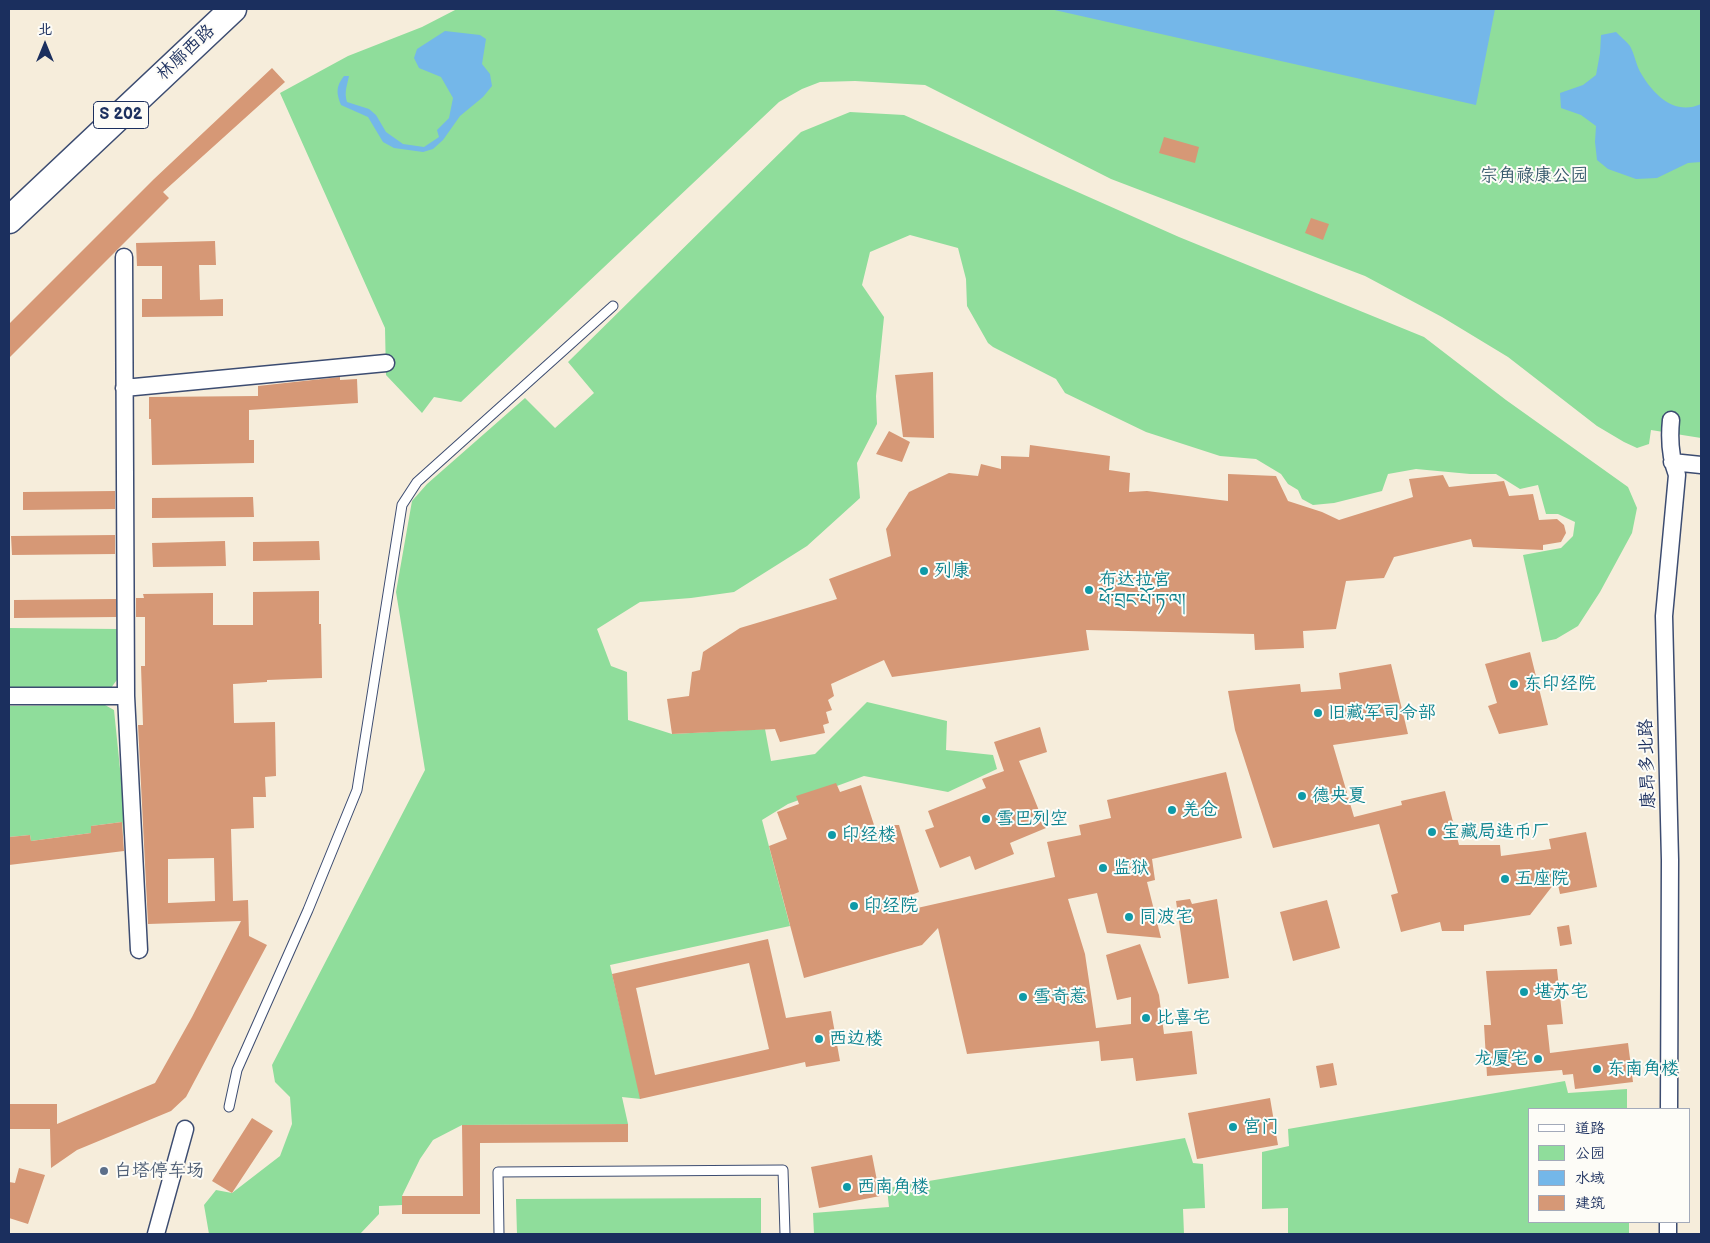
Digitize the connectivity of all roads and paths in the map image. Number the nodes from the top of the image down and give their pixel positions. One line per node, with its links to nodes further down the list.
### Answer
1 (233, 9): 2 (main road, 林廓西路 / S 202)
2 (9, 220)
3 (124, 258): 6 (street)
4 (613, 306): 13 (lane)
5 (386, 363): 6 (street)
6 (124, 388): 11 (street)
7 (1671, 420): 8 (street, 康昂多北路)
8 (1672, 462): 9 (street); 14 (street, 康昂多北路)
9 (1701, 465)
10 (9, 696): 11 (street)
11 (126, 696): 12 (street)
12 (139, 950)
13 (229, 1107)
14 (1669, 1108)
15 (186, 1130): 16 (street)
16 (156, 1234)
17 (499, 1234): 18 (lane)
18 (785, 1234)

